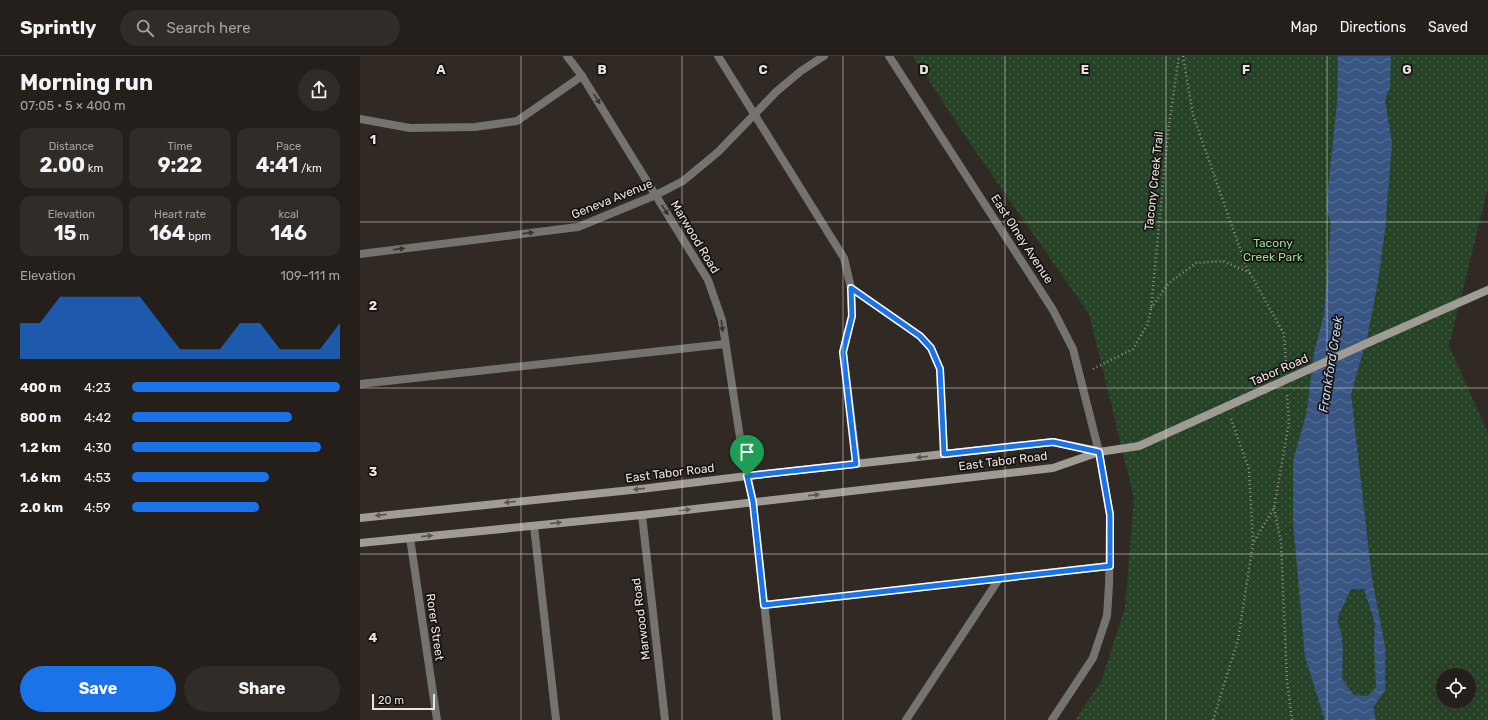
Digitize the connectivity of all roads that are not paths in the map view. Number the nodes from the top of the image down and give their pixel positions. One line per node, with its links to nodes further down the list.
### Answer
1 (567, 56): 5 (street, Marwood Road)
2 (718, 56): 6 (street)
3 (824, 56): 6 (street, Geneva Avenue)
4 (889, 56): 14 (street, East Olney Avenue)
5 (582, 76): 7 (street); 8 (street, Marwood Road, one-way to 8)
6 (755, 114): 8 (street, Geneva Avenue); 10 (street)
7 (360, 120)
8 (656, 195): 9 (street, Geneva Avenue, one-way to 8); 12 (street, Marwood Road, one-way to 12)
9 (360, 254)
10 (851, 288): 15 (street); 16 (street)
11 (1488, 290): 14 (street, Tabor Road, bridge)
12 (724, 344): 13 (street); 17 (street, Marwood Road)
13 (360, 384)
14 (1099, 452): 15 (street, East Tabor Road); 18 (street, East Tabor Road, one-way to 14); 24 (street, East Olney Avenue)
15 (944, 454): 16 (street, East Tabor Road, one-way to 16)
16 (856, 464): 17 (street, East Tabor Road)
17 (747, 476): 18 (street, Marwood Road); 20 (street, East Tabor Road, one-way to 20)
18 (753, 502): 19 (street, East Tabor Road, one-way to 18); 26 (street, Marwood Road)
19 (642, 515): 21 (street, East Tabor Road, one-way to 19); 29 (street, Marwood Road)
20 (360, 518)
21 (534, 526): 22 (street, East Tabor Road, one-way to 21); 28 (street)
22 (410, 538): 23 (street, East Tabor Road); 27 (street, Rorer Street)
23 (360, 543)
24 (1110, 566): 25 (street); 32 (street, East Olney Avenue)
25 (999, 579): 26 (street); 31 (street)
26 (764, 605): 30 (street, Marwood Road)
27 (437, 720)
28 (556, 720)
29 (665, 720)
30 (776, 720)
31 (906, 720)
32 (1052, 720)

